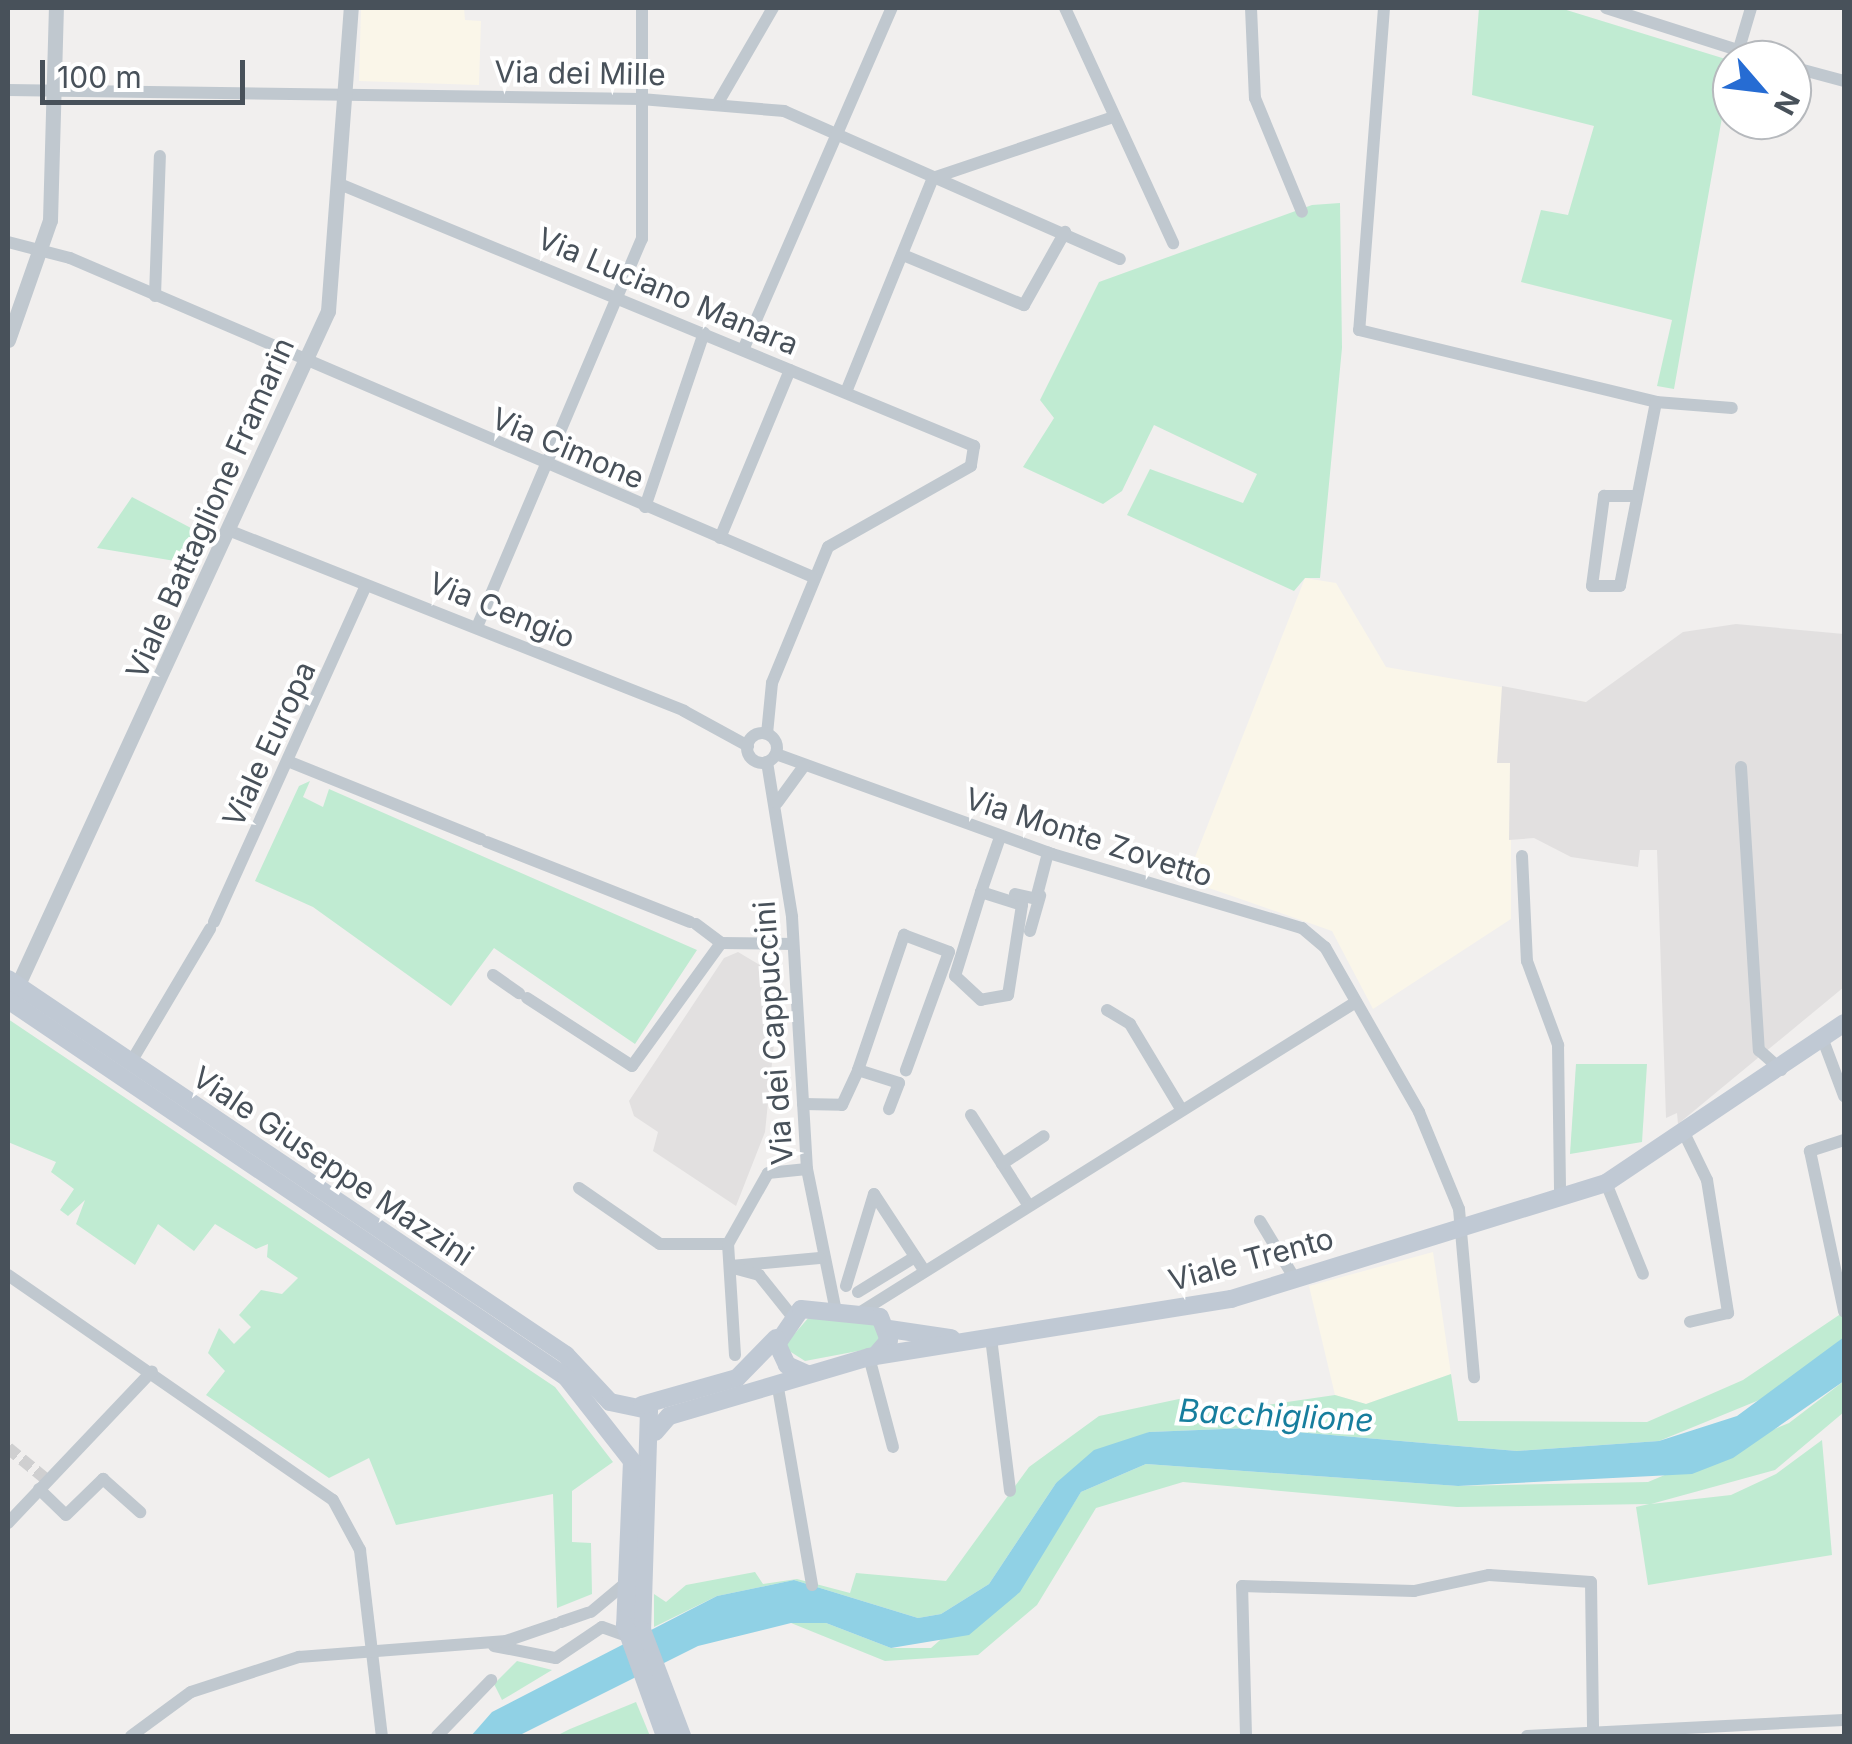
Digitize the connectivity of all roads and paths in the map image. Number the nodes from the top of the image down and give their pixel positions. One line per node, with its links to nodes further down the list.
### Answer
1 (56, 8): 17 (street)
2 (351, 8): 18 (street, Viale Battaglione Framarin)
3 (642, 8): 19 (street)
4 (773, 8): 20 (street)
5 (892, 8): 22 (street)
6 (1066, 8): 21 (street)
7 (1251, 8): 26 (street)
8 (1384, 8): 41 (street)
9 (1606, 8): 11 (street)
10 (1750, 8): 12 (street)
11 (1629, 11): 13 (street)
12 (1741, 40)
13 (1712, 42)
14 (1812, 72): 15 (street)
15 (1844, 81)
16 (8, 90): 17 (street, Via dei Mille)
17 (56, 90): 18 (street, Via dei Mille); 30 (street)
18 (346, 93): 19 (street, Via dei Mille); 25 (street, Viale Battaglione Framarin)
19 (642, 99): 20 (street, Via dei Mille); 34 (street)
20 (719, 101): 22 (street, Via dei Mille)
21 (1113, 116): 24 (street); 29 (street)
22 (838, 136): 24 (street, Via dei Mille); 37 (street)
23 (160, 156): 33 (street)
24 (933, 178): 27 (street, Via dei Mille); 31 (street)
25 (342, 185): 34 (street, Via Luciano Manara); 38 (street, Viale Battaglione Framarin)
26 (1302, 212)
27 (1066, 232): 31 (street); 32 (street, Via dei Mille)
28 (8, 242): 30 (street, Via Cimone)
29 (1173, 244)
30 (42, 249): 33 (street, Via Cimone); 36 (street)
31 (902, 255): 40 (street)
32 (1120, 259)
33 (155, 296): 38 (street, Via Cimone)
34 (618, 296): 35 (street, Via Luciano Manara); 43 (street)
35 (704, 334): 37 (street, Via Luciano Manara); 45 (street)
36 (8, 340)
37 (743, 350): 39 (street, Via Luciano Manara)
38 (306, 365): 43 (street, Via Cimone); 46 (street, Viale Battaglione Framarin)
39 (790, 370): 40 (street, Via Luciano Manara); 47 (street)
40 (846, 392): 48 (street, Via Luciano Manara)
41 (1656, 402): 42 (street); 44 (street)
42 (1732, 408)
43 (547, 467): 45 (street, Via Cimone); 50 (street)
44 (1637, 496): 44 (street)
45 (645, 507): 47 (street, Via Cimone)
46 (233, 532): 49 (street, Via Cengio); 66 (street, Viale Battaglione Framarin)
47 (720, 538): 48 (street, Via Cimone)
48 (811, 576): 51 (street)
49 (366, 586): 50 (street, Via Cengio); 54 (street, Viale Europa)
50 (477, 627): 52 (street, Via Cengio)
51 (767, 734): 52 (street); 53 (street, Via dei Cappuccini)
52 (748, 746): 53 (street, Via Cengio)
53 (771, 758): 55 (street, Via Monte Zovetto); 57 (street, Via dei Cappuccini)
54 (290, 762): 63 (street); 71 (street, Viale Europa)
55 (804, 766): 57 (street); 58 (street, Via Monte Zovetto)
56 (1740, 767): 74 (street)
57 (777, 804): 64 (street, Via dei Cappuccini)
58 (1000, 836): 59 (street, Via Monte Zovetto); 61 (street)
59 (1050, 854): 61 (street); 62 (street); 67 (street, Via Monte Zovetto)
60 (1522, 856): 87 (street)
61 (983, 888): 61 (street)
62 (1030, 931)
63 (721, 943): 64 (street); 65 (street)
64 (793, 944): 76 (street, Via dei Cappuccini)
65 (493, 975)
66 (11, 992): 71 (main road, Viale Giuseppe Mazzini); 115 (main road, Viale Giuseppe Mazzini)
67 (1356, 1002): 77 (street); 90 (street, Via Monte Zovetto)
68 (1107, 1010): 77 (street)
69 (1844, 1024): 70 (main road, Viale Trento)
70 (1823, 1040): 74 (main road, Viale Trento); 75 (street)
71 (130, 1062): 113 (main road, Viale Giuseppe Mazzini)
72 (858, 1070): 73 (street); 76 (street); 78 (street)
73 (906, 1070)
74 (1781, 1070): 81 (main road, Viale Trento)
75 (1844, 1096)
76 (804, 1104): 84 (street, Via dei Cappuccini)
77 (1181, 1108): 88 (street)
78 (890, 1109)
79 (971, 1116): 83 (street)
80 (1044, 1136): 83 (street)
81 (1686, 1137): 85 (main road, Viale Trento); 102 (street)
82 (1844, 1140): 99 (street)
83 (1002, 1164): 88 (street)
84 (807, 1169): 91 (street); 92 (street, Via dei Cappuccini)
85 (1606, 1183): 87 (main road, Viale Trento); 95 (street)
86 (578, 1188): 91 (street)
87 (1560, 1197): 90 (main road, Viale Trento)
88 (1027, 1203): 93 (street)
89 (1260, 1222): 97 (street)
90 (1462, 1226): 97 (main road, Viale Trento); 111 (street)
91 (728, 1244): 94 (street)
92 (820, 1258): 94 (street); 98 (street, Via dei Cappuccini)
93 (918, 1262): 93 (street); 100 (street)
94 (731, 1266): 101 (street); 107 (street)
95 (1643, 1274)
96 (8, 1276): 109 (street)
97 (1296, 1278): 105 (main road, Viale Trento)
98 (836, 1311): 100 (main road); 101 (main road)
99 (1844, 1311)
100 (858, 1313): 103 (main road, Viale Trento)
101 (790, 1315): 104 (main road)
102 (1690, 1322)
103 (889, 1329): 106 (main road, Viale Trento); 108 (main road)
104 (776, 1338): 110 (main road); 114 (main road)
105 (991, 1338): 106 (main road, Viale Trento); 120 (street)
106 (972, 1340): 108 (main road, Viale Trento)
107 (735, 1354)
108 (872, 1356): 110 (main road, Viale Trento); 117 (street)
109 (152, 1371): 119 (street); 127 (street)
110 (807, 1374): 112 (main road)
111 (1474, 1376)
112 (777, 1382): 116 (main road); 124 (street)
113 (620, 1404): 114 (main road); 115 (main road)
114 (642, 1405): 116 (main road)
115 (607, 1427): 118 (main road, Viale Giuseppe Mazzini)
116 (653, 1436): 118 (main road); 125 (main road)
117 (893, 1447)
118 (620, 1448): 123 (main road, Viale Giuseppe Mazzini)
119 (39, 1490): 121 (street); 122 (street)
120 (1010, 1491)
121 (140, 1512)
122 (8, 1523)
123 (627, 1582): 125 (main road, Viale Giuseppe Mazzini); 126 (street)
124 (812, 1585)
125 (635, 1633): 126 (street); 129 (main road)
126 (477, 1642): 127 (street)
127 (374, 1650): 131 (street); 134 (street)
128 (492, 1680): 135 (street)
129 (658, 1696): 136 (main road); 137 (main road)
130 (1844, 1720): 132 (street)
131 (148, 1734): 133 (street)
132 (1594, 1734): 138 (street); 139 (street)
133 (132, 1736)
134 (382, 1736)
135 (438, 1736)
136 (665, 1736)
137 (682, 1736)
138 (1246, 1736)
139 (1528, 1736)

